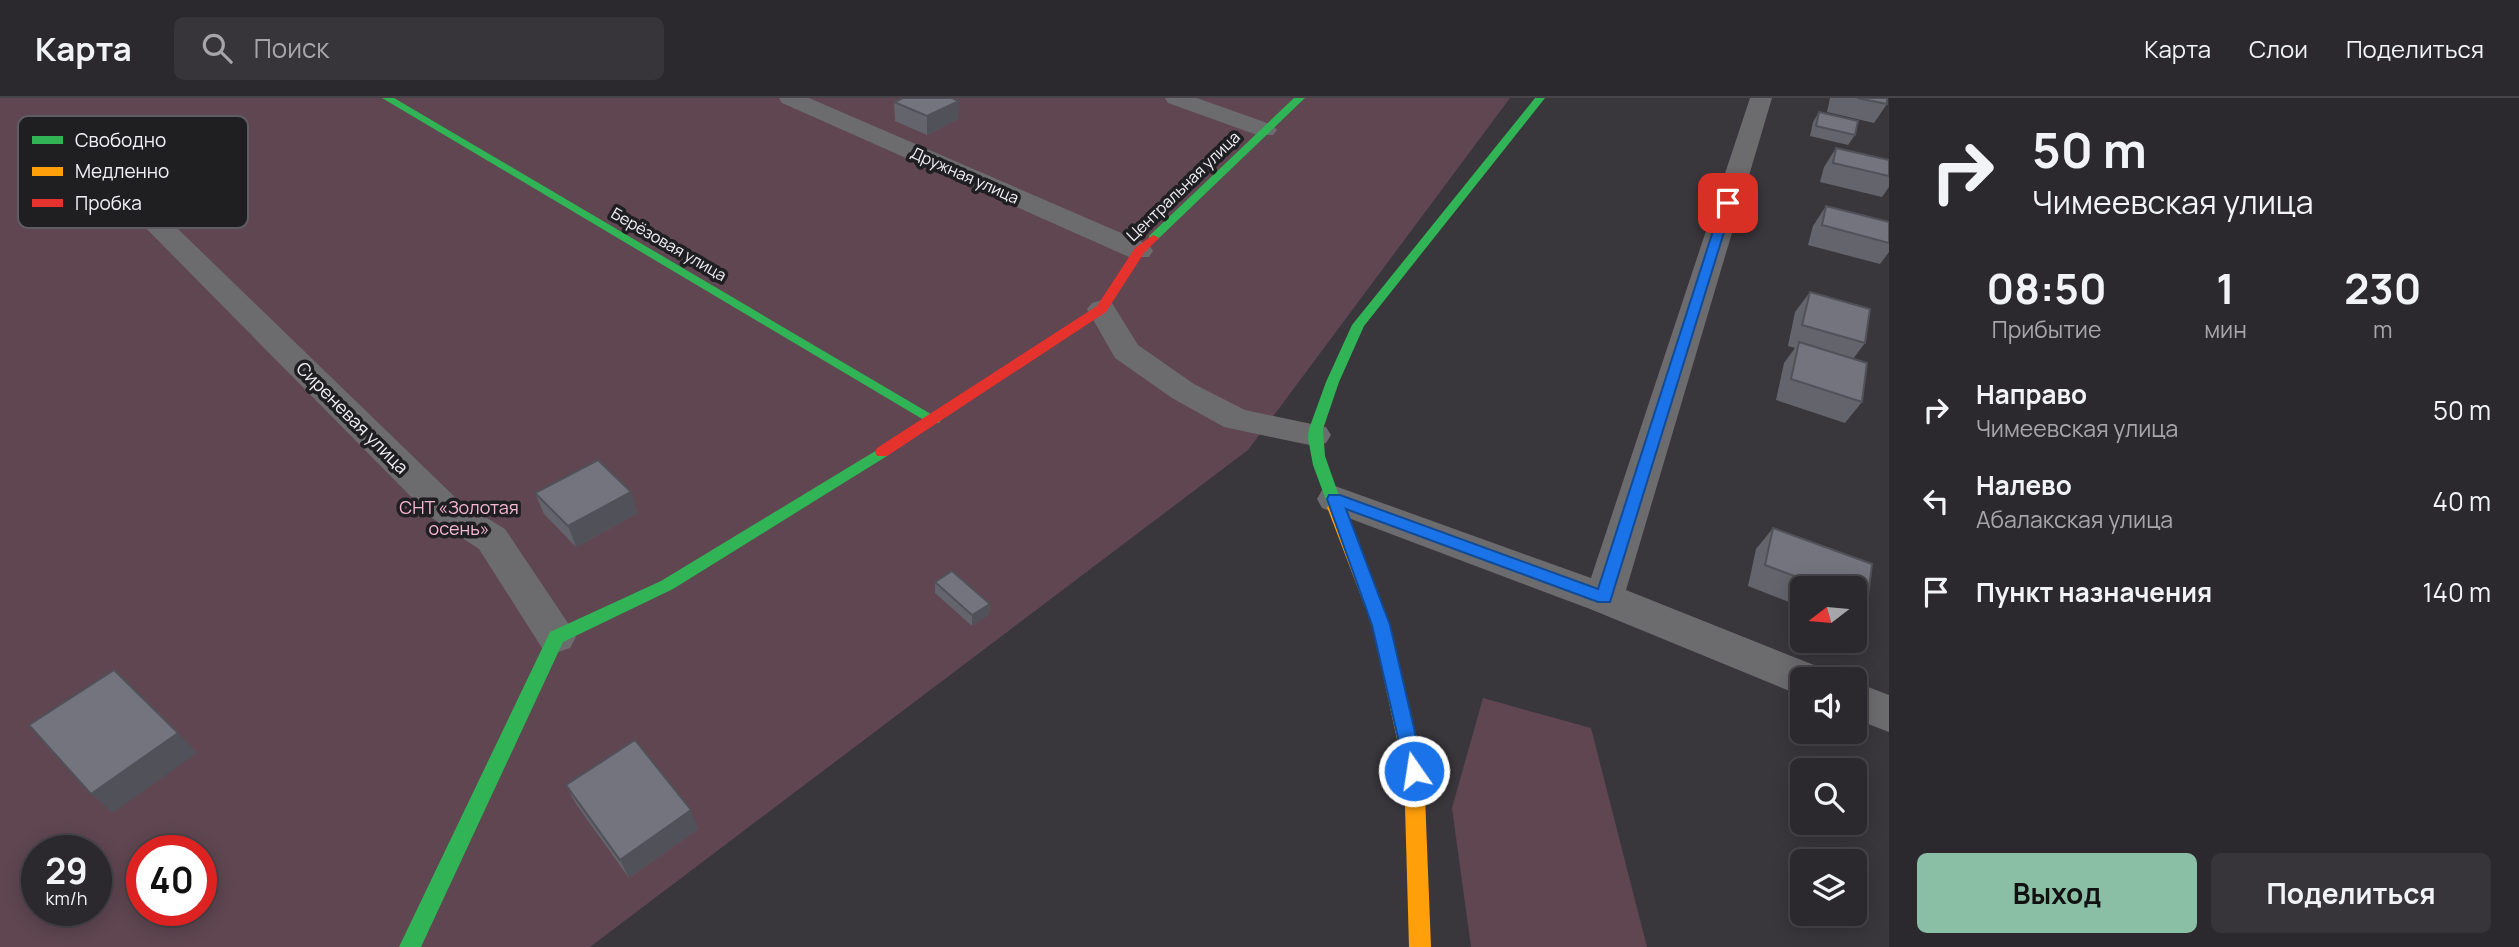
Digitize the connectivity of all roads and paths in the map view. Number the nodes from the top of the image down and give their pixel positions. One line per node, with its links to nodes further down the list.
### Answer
1 (387, 98): 11 (street, Берёзовая улица)
2 (790, 98): 9 (street, Дружная улица)
3 (1176, 98): 7 (street)
4 (1300, 98): 7 (street, Центральная улица)
5 (1540, 98): 12 (street)
6 (1761, 98): 14 (street)
7 (1265, 130): 9 (street, Центральная улица)
8 (161, 228): 15 (street, Сиреневая улица)
9 (1139, 251): 10 (street, Центральная улица)
10 (1102, 309): 11 (street); 12 (street)
11 (934, 420): 15 (street)
12 (1314, 435): 13 (street)
13 (1335, 499): 14 (street); 20 (street)
14 (1604, 598): 16 (street)
15 (556, 637): 19 (street)
16 (1790, 673)
17 (1867, 705): 18 (street)
18 (1889, 714)
19 (410, 947)
20 (1420, 947)

